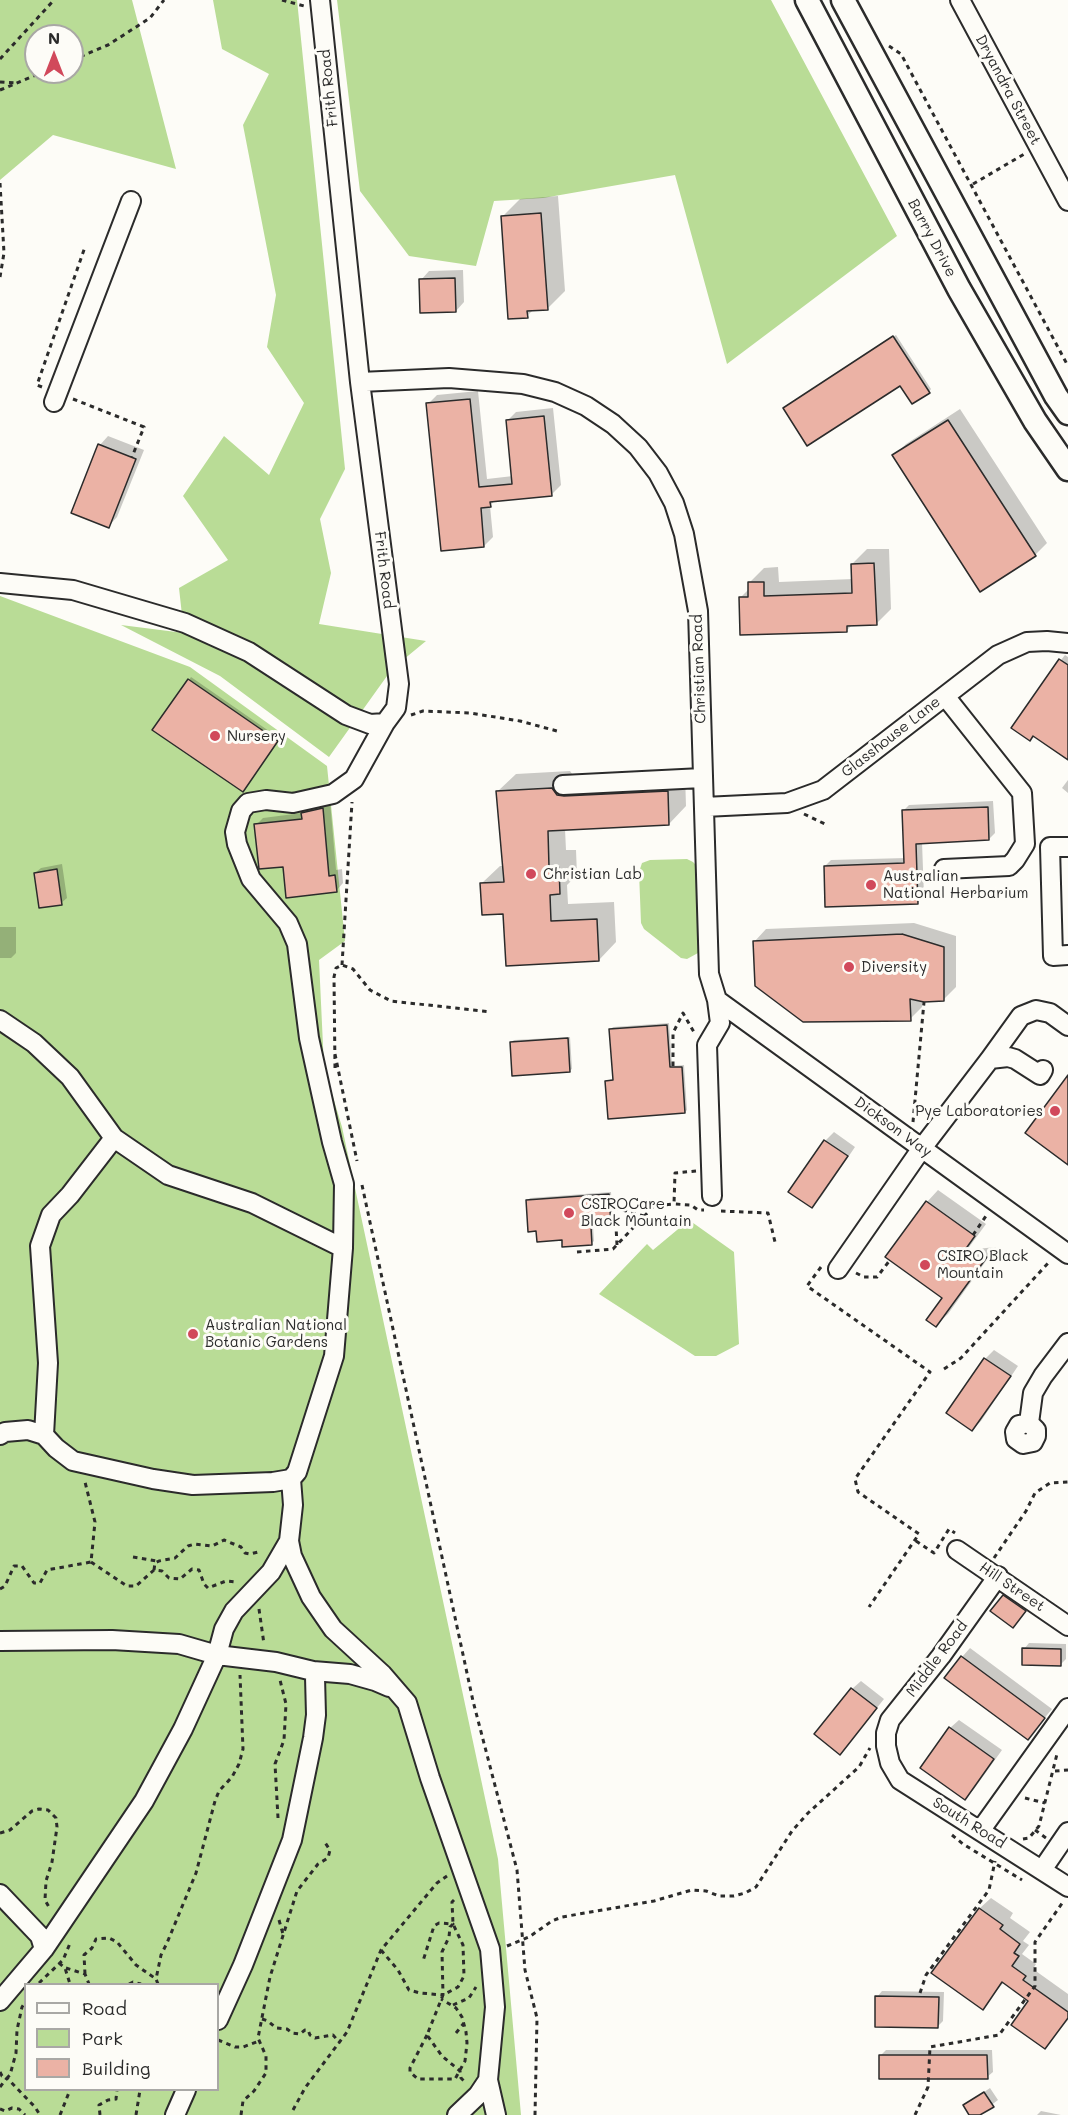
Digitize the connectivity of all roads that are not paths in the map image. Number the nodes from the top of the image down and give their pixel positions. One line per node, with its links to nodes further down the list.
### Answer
1 (807, 0): 13 (main road, Barry Drive)
2 (843, 0): 6 (main road)
3 (864, 0): 6 (main road)
4 (960, 0): 7 (street, Dryandra Street)
5 (320, 4): 10 (street, Frith Road)
6 (855, 23): 12 (main road)
7 (1062, 176): 9 (street, Dryandra Street)
8 (131, 201): 11 (street)
9 (1068, 201)
10 (360, 382): 17 (street, Frith Road); 18 (street, Christian Road)
11 (54, 402)
12 (1068, 413)
13 (1068, 470)
14 (0, 583): 17 (street)
15 (1068, 643): 16 (street, Glasshouse Lane)
16 (945, 696): 20 (street, Glasshouse Lane); 22 (street)
17 (385, 723): 32 (street, Frith Road)
18 (702, 778): 19 (street); 20 (street, Christian Road)
19 (562, 785)
20 (704, 807): 24 (street, Christian Road)
21 (1068, 847): 23 (street)
22 (944, 869)
23 (1068, 955)
24 (717, 1000): 30 (street, Dickson Way); 31 (street, Christian Road)
25 (0, 1020): 29 (street)
26 (1068, 1026): 27 (street)
27 (990, 1059): 28 (street); 30 (street)
28 (1043, 1070)
29 (114, 1138): 32 (street); 38 (street)
30 (922, 1148): 33 (street, Dickson Way); 34 (street)
31 (712, 1196)
32 (344, 1248): 39 (street)
33 (1060, 1256)
34 (830, 1266)
35 (1068, 1343): 36 (street)
36 (1029, 1423)
37 (0, 1435): 38 (street)
38 (44, 1435): 39 (street)
39 (291, 1479): 40 (street)
40 (289, 1541): 45 (street); 47 (street)
41 (957, 1550): 42 (street, Hill Street)
42 (992, 1573): 43 (street, Hill Street); 49 (street, Middle Road)
43 (1067, 1624)
44 (0, 1641): 45 (street)
45 (216, 1655): 46 (street); 55 (street)
46 (313, 1671): 47 (street); 57 (street)
47 (396, 1691): 58 (street)
48 (1068, 1708): 50 (street)
49 (879, 1743): 50 (street, South Road)
50 (980, 1831): 52 (street, South Road)
51 (1068, 1832): 52 (street)
52 (1042, 1870): 53 (street, South Road)
53 (1067, 1892)
54 (0, 1894): 55 (street)
55 (44, 1949): 56 (street)
56 (0, 2001)
57 (219, 2018)
58 (483, 2088): 61 (street); 62 (street)
59 (186, 2091): 60 (street)
60 (175, 2115)
61 (458, 2115)
62 (496, 2115)

